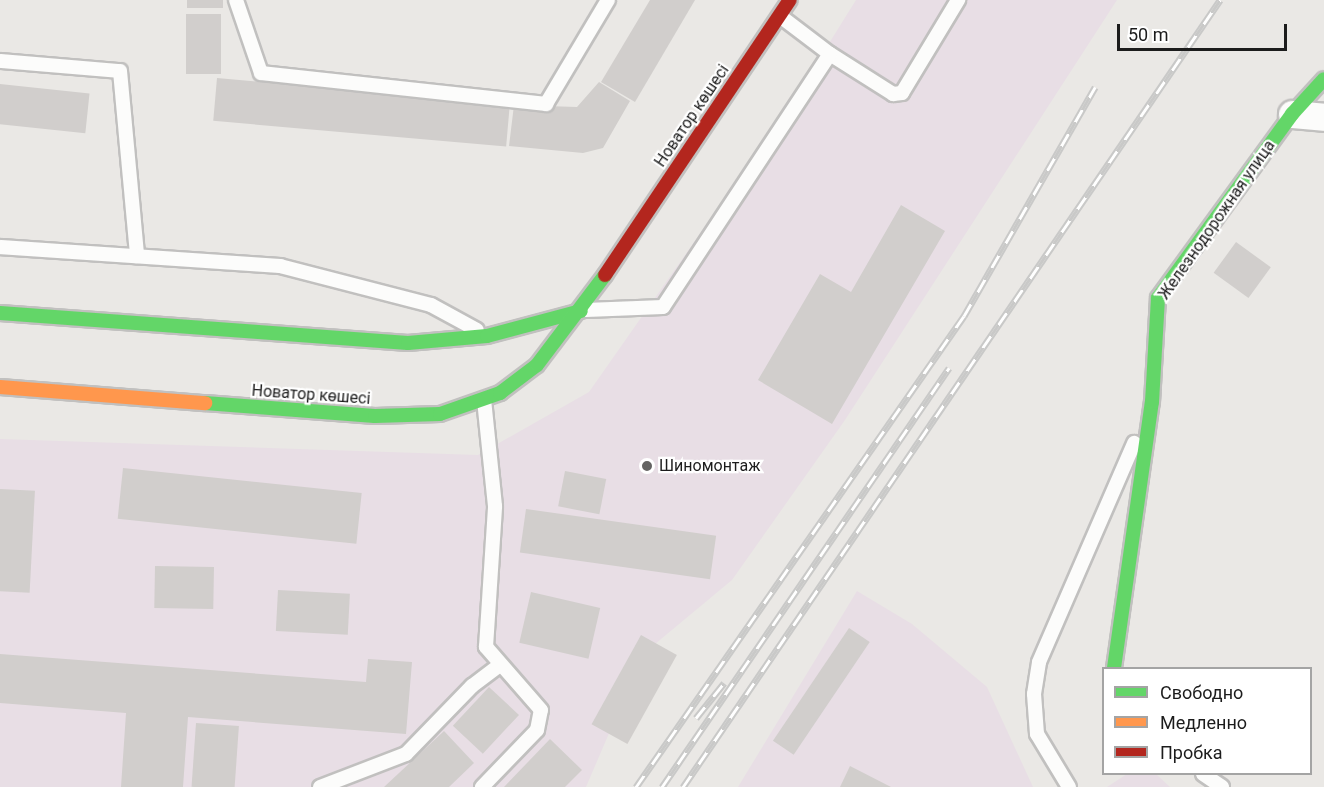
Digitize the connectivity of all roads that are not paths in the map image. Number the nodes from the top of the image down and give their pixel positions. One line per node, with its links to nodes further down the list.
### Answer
1 (236, 0): 2 (lane)
2 (608, 0)
3 (790, 0): 5 (main road, Новатор көшесі)
4 (958, 0): 6 (lane)
5 (780, 16): 6 (lane); 14 (main road, Новатор көшесі)
6 (830, 54): 14 (lane)
7 (0, 61): 12 (lane)
8 (1324, 79): 9 (main road, Железнодорожная улица)
9 (1292, 114): 10 (street); 22 (main road, Железнодорожная улица)
10 (1324, 117)
11 (0, 247): 12 (lane)
12 (137, 256): 16 (lane)
13 (0, 304): 15 (lane)
14 (581, 310): 16 (main road); 20 (main road, Новатор көшесі)
15 (7, 314): 16 (main road)
16 (487, 336): 17 (main road)
17 (495, 350)
18 (502, 369): 20 (main road)
19 (0, 387): 21 (main road, Новатор көшесі)
20 (500, 393): 21 (main road, Новатор көшесі)
21 (484, 400): 23 (lane)
22 (1152, 402): 24 (main road, Железнодорожная улица); 28 (lane)
23 (500, 665): 26 (lane); 27 (lane)
24 (1114, 667)
25 (1204, 775): 29 (lane)
26 (320, 787)
27 (482, 787)
28 (1069, 787)
29 (1222, 787)

